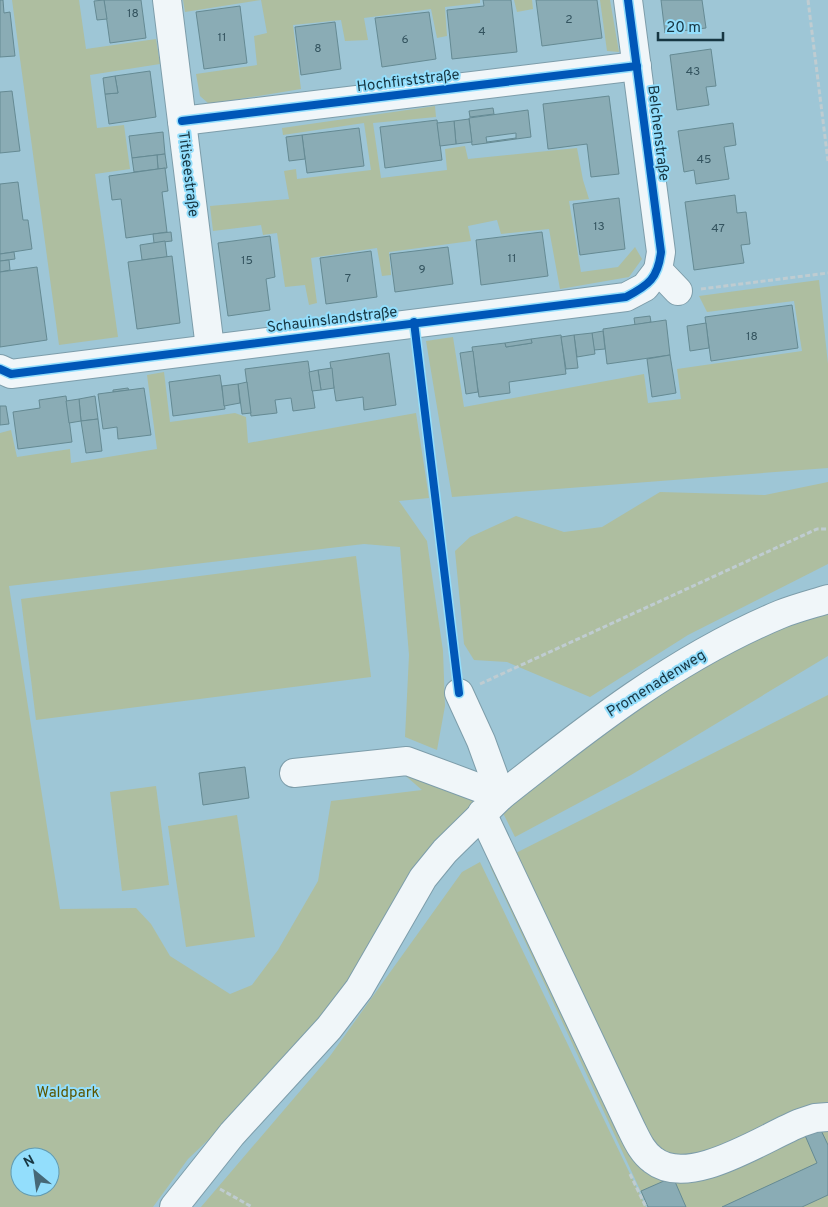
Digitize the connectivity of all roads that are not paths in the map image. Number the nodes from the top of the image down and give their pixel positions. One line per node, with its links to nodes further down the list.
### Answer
1 (166, 0): 4 (street, Titiseestraße)
2 (628, 0): 3 (street, Belchenstraße)
3 (637, 66): 4 (street, Hochfirststraße); 5 (street, Belchenstraße)
4 (182, 121): 7 (street, Titiseestraße)
5 (658, 270): 6 (street); 7 (street, Schauinslandstraße)
6 (678, 291)
7 (210, 348): 8 (street, Schauinslandstraße)
8 (0, 369)
9 (828, 599): 12 (street, Promenadenweg)
10 (459, 693): 12 (street)
11 (294, 774): 12 (street)
12 (491, 805): 13 (street); 14 (street, Promenadenweg)
13 (828, 1117)
14 (174, 1207)

